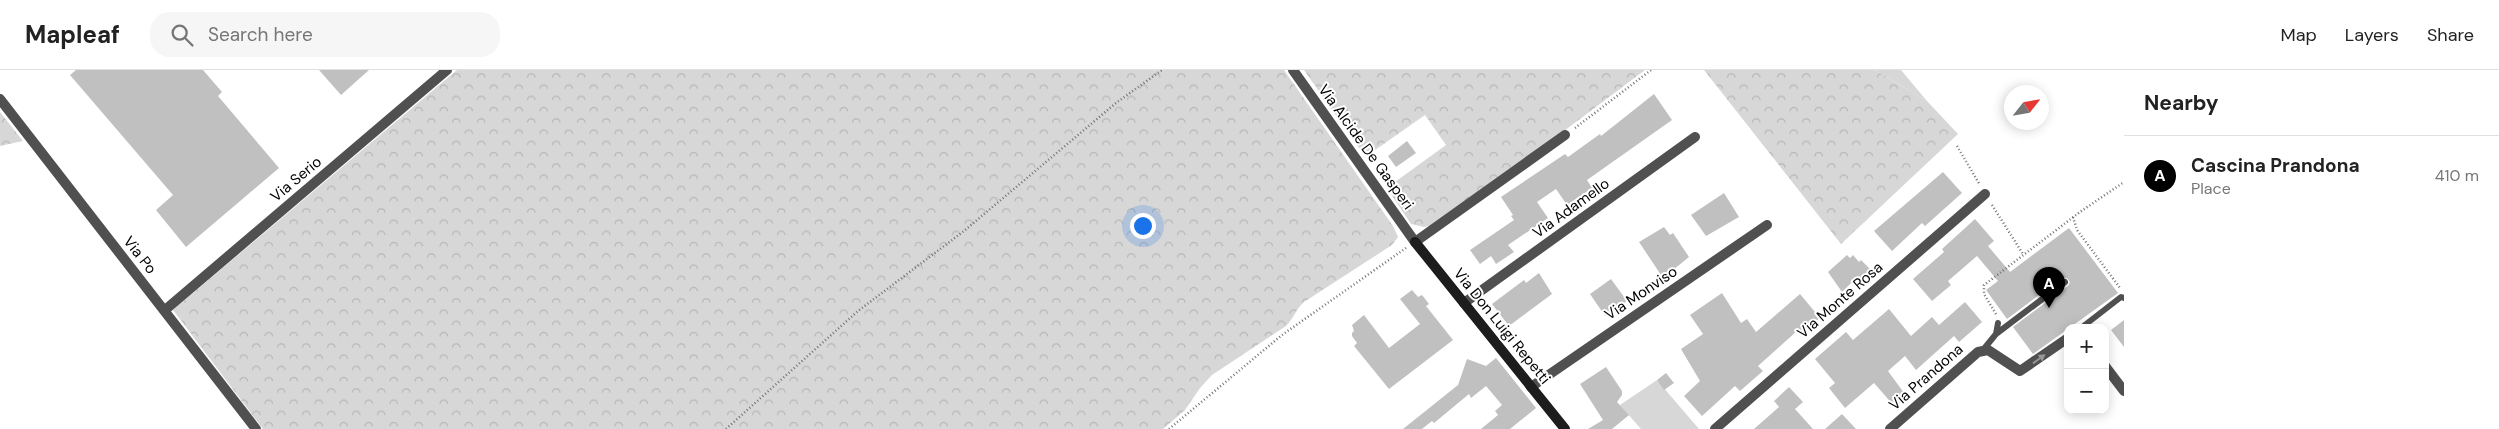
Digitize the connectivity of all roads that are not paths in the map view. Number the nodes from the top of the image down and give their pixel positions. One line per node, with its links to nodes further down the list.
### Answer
1 (447, 70): 12 (street, Via Serio)
2 (1293, 70): 8 (street, Via Alcide De Gasperi)
3 (0, 99): 12 (street, Via Po)
4 (1565, 135): 8 (street)
5 (1695, 137): 11 (street, Via Adamello)
6 (1986, 194): 24 (street, Via Monte Rosa)
7 (1767, 225): 20 (street, Via Monviso)
8 (1415, 242): 11 (street, Via Don Luigi Repetti)
9 (2065, 282): 15 (lane)
10 (2123, 297): 14 (lane)
11 (1464, 303): 20 (street, Via Don Luigi Repetti)
12 (165, 310): 22 (street, Via Po)
13 (1998, 323): 15 (lane)
14 (2086, 324)
15 (1994, 335): 16 (lane); 18 (lane)
16 (2003, 336)
17 (2064, 341): 18 (street, one-way to 17)
18 (1983, 350): 25 (street, Via Prandona)
19 (2107, 369): 21 (street)
20 (1531, 387): 23 (street, Via Don Luigi Repetti)
21 (2124, 391)
22 (256, 429)
23 (1565, 429)
24 (1715, 429)
25 (1890, 429)

